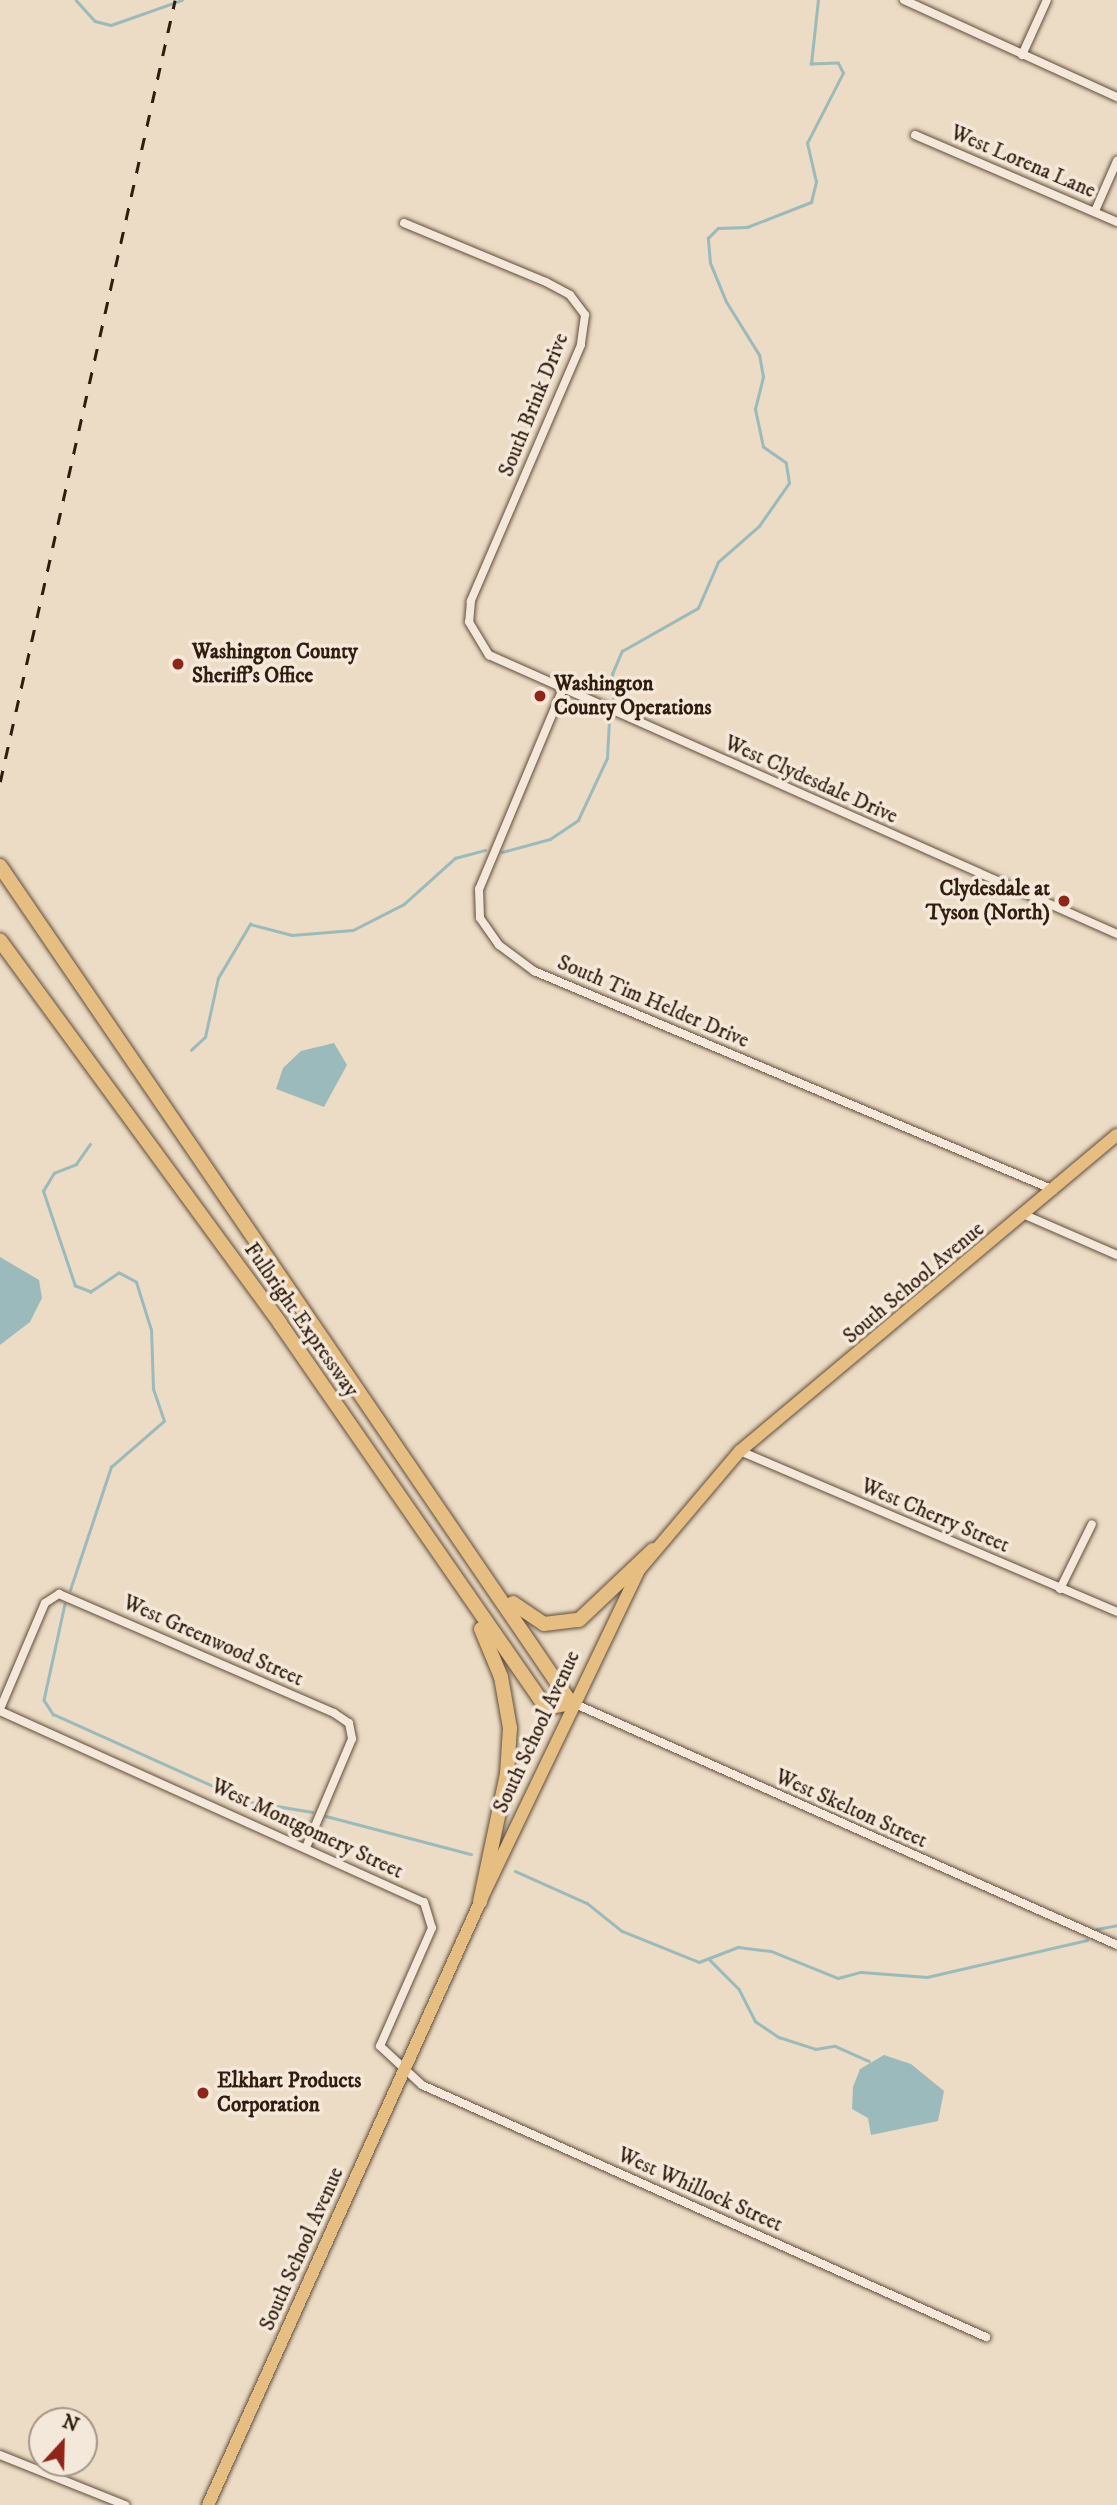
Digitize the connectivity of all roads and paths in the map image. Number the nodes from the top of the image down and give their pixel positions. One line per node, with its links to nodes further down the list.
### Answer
1 (1047, 0): 3 (street)
2 (905, 1): 3 (street)
3 (1022, 55): 4 (street)
4 (1117, 97)
5 (915, 135): 7 (street, West Lorena Lane)
6 (1117, 161): 7 (street)
7 (1095, 211): 8 (street, West Lorena Lane)
8 (1117, 222)
9 (404, 223): 10 (street, South Brink Drive)
10 (470, 622): 11 (street, West Clydesdale Drive)
11 (562, 691): 13 (street, West Clydesdale Drive); 16 (street, South Tim Helder Drive)
12 (4, 871): 20 (highway, Fulbright Expressway)
13 (1117, 934)
14 (0, 941): 23 (highway, Fulbright Expressway)
15 (1117, 1135): 16 (main road, South School Avenue)
16 (1054, 1190): 17 (main road, South School Avenue)
17 (1025, 1216): 18 (street); 19 (main road, South School Avenue)
18 (1117, 1255)
19 (740, 1451): 22 (main road, South School Avenue); 24 (street, West Cherry Street)
20 (439, 1503): 22 (highway); 26 (highway)
21 (1092, 1524): 24 (street)
22 (653, 1550): 26 (main road, South School Avenue)
23 (460, 1588): 26 (highway, Fulbright Expressway); 29 (highway)
24 (1060, 1589): 25 (street, West Cherry Street)
25 (1117, 1612)
26 (571, 1703): 29 (main road, South School Avenue); 30 (street, West Skelton Street)
27 (0, 1710): 28 (street, West Montgomery Street); 28 (street, West Greenwood Street)
28 (307, 1845): 31 (street, West Montgomery Street)
29 (480, 1902): 31 (main road, South School Avenue)
30 (1117, 1945)
31 (403, 2071): 32 (street, West Whillock Street); 35 (main road, South School Avenue)
32 (986, 2337)
33 (0, 2455): 34 (street)
34 (125, 2505)
35 (208, 2505)

